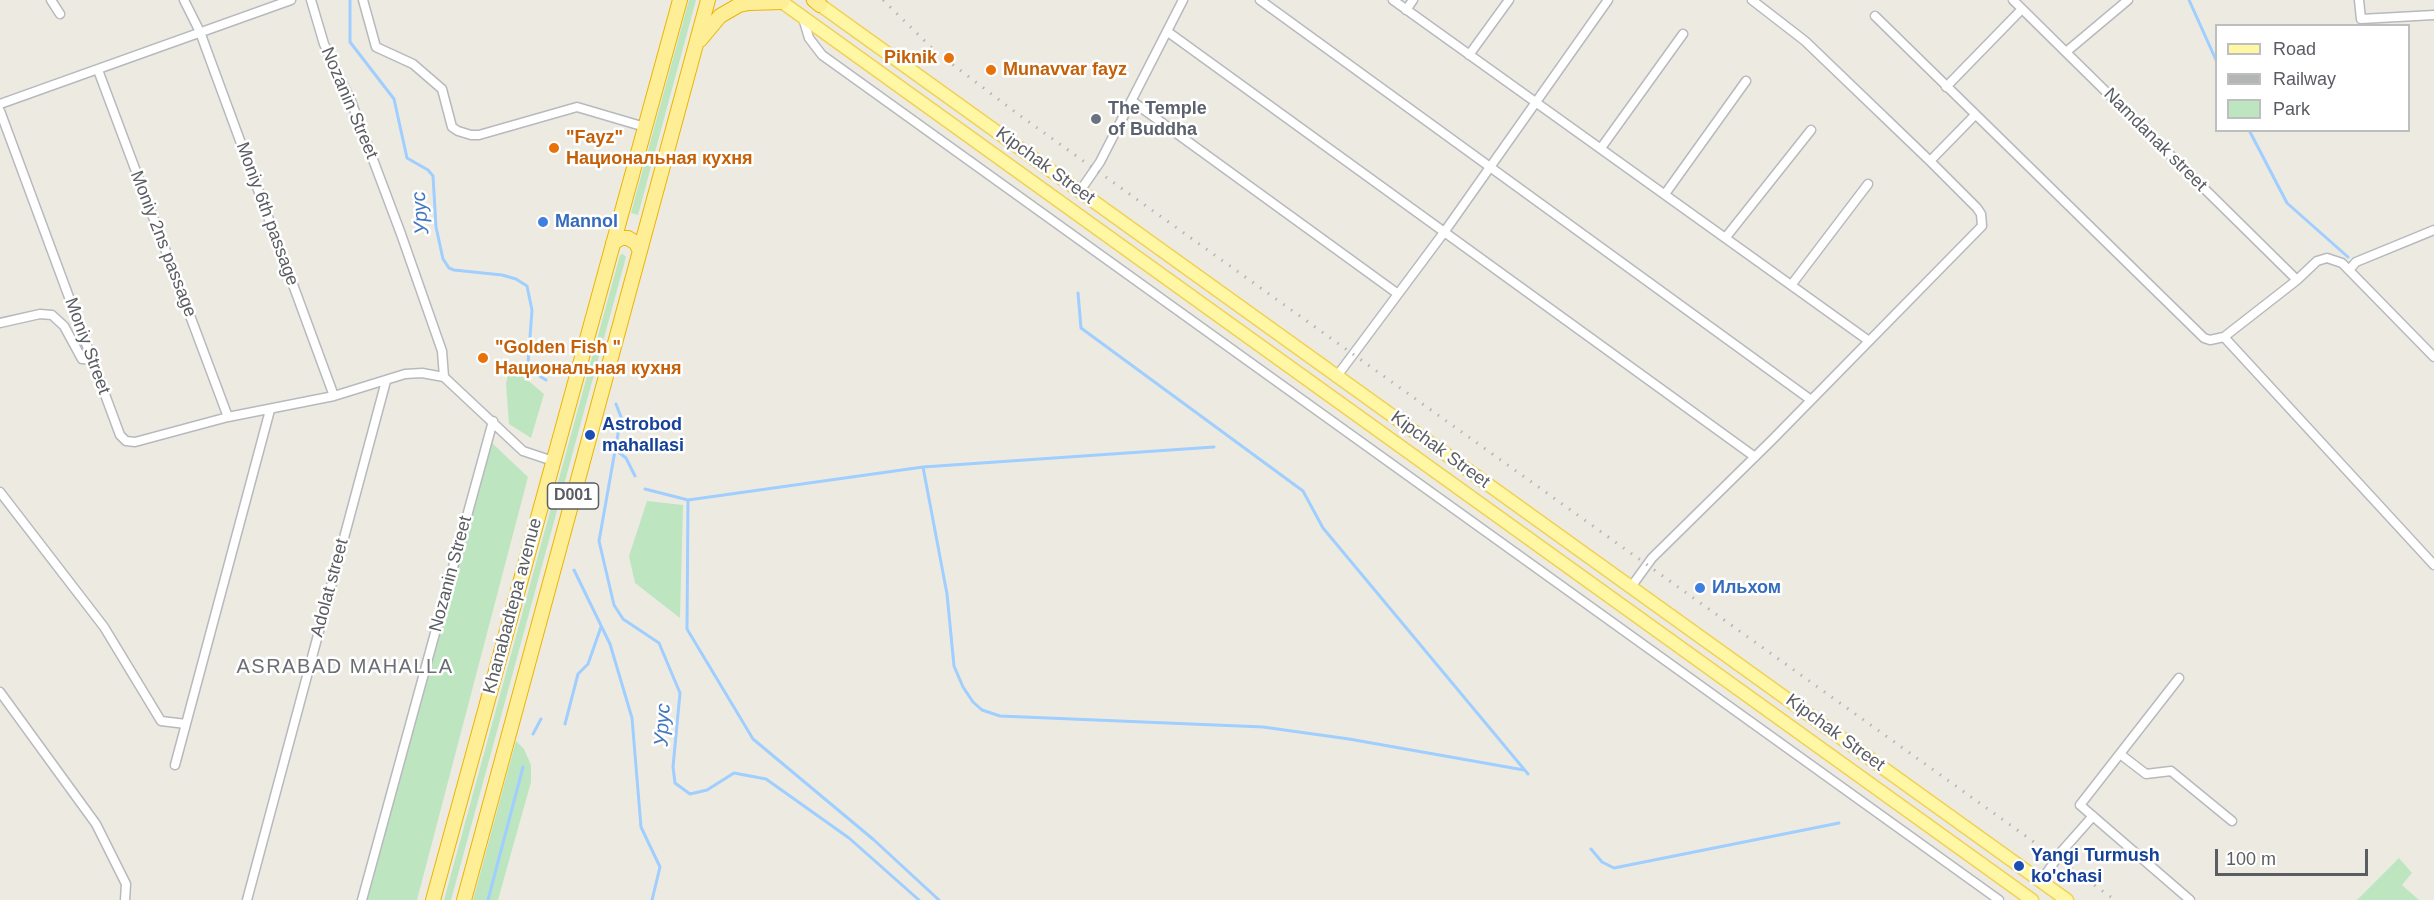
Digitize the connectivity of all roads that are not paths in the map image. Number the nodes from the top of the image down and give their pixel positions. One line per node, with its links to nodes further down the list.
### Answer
1 (51, 0): 22 (street)
2 (184, 0): 27 (street, Moniy 6th passage)
3 (291, 0): 27 (street)
4 (311, 0): 66 (street, Nozanin Street)
5 (363, 0): 41 (street)
6 (680, 0): 41 (highway, Khanabadtepa avenue / D001)
7 (708, 0): 30 (highway, Khanabadtepa avenue / D001)
8 (1183, 0): 28 (street)
9 (1260, 0): 45 (street)
10 (1393, 0): 21 (street)
11 (1413, 0): 21 (street)
12 (1509, 0): 32 (street)
13 (1608, 0): 37 (street)
14 (1752, 0): 44 (street)
15 (2013, 0): 20 (street, Namdanak street)
16 (2127, 0): 31 (street)
17 (2359, 0): 26 (street)
18 (780, 1): 25 (main road, Kipchak Street); 30 (highway)
19 (816, 2): 46 (main road, Kipchak Street)
20 (2022, 9): 31 (street, Namdanak street); 35 (street)
21 (1406, 10): 32 (street)
22 (60, 14)
23 (2434, 15): 26 (street)
24 (1875, 16): 35 (street)
25 (803, 17): 50 (main road, Kipchak Street); 91 (street)
26 (2361, 22)
27 (200, 32): 33 (street); 68 (street, Moniy 6th passage)
28 (1168, 32): 36 (street); 52 (street)
29 (1683, 34): 43 (street)
30 (694, 50): 55 (highway, Khanabadtepa avenue / D001)
31 (2066, 52): 57 (street, Namdanak street)
32 (1469, 55): 37 (street)
33 (98, 70): 38 (street); 71 (street, Moniy 2ns passage)
34 (1746, 81): 49 (street)
35 (1946, 87): 40 (street)
36 (1132, 101): 48 (street); 59 (street)
37 (1536, 102): 43 (street); 45 (street)
38 (0, 104)
39 (0, 111): 64 (street, Moniy Street)
40 (1975, 115): 44 (street); 61 (street)
41 (645, 127): 54 (highway, Khanabadtepa avenue / D001)
42 (1811, 130): 53 (street)
43 (1601, 148): 49 (street)
44 (1930, 161): 62 (street)
45 (1489, 167): 52 (street); 69 (street)
46 (1063, 180): 48 (main road, Kipchak Street); 50 (main road)
47 (1868, 184): 58 (street)
48 (1080, 191): 65 (main road, Kipchak Street)
49 (1665, 194): 53 (street)
50 (1052, 196): 92 (main road, Kipchak Street)
51 (2434, 230): 56 (street)
52 (1444, 231): 59 (street); 73 (street)
53 (1726, 237): 58 (street)
54 (614, 243): 55 (highway); 74 (highway, Khanabadtepa avenue / D001)
55 (640, 251): 90 (highway, Khanabadtepa avenue / D001)
56 (2349, 270): 57 (street); 63 (street)
57 (2297, 280): 61 (street)
58 (1792, 284): 62 (street)
59 (1398, 294): 65 (street)
60 (0, 323): 64 (street)
61 (2224, 337): 76 (street)
62 (1869, 341): 69 (street)
63 (2434, 357)
64 (93, 360): 71 (street, Moniy Street)
65 (1337, 376): 77 (main road, Kipchak Street)
66 (444, 377): 67 (street, Moniy Street); 72 (street)
67 (386, 381): 68 (street, Moniy Street); 87 (street, Adolat street)
68 (334, 396): 70 (street, Moniy Street)
69 (1811, 400): 73 (street)
70 (270, 410): 71 (street, Moniy Street); 80 (street)
71 (228, 417)
72 (493, 421): 74 (street); 88 (street, Nozanin Street)
73 (1755, 457): 77 (street)
74 (553, 461): 89 (highway, Khanabadtepa avenue / D001)
75 (0, 492): 80 (street)
76 (2434, 565)
77 (1631, 587): 85 (main road, Kipchak Street)
78 (2179, 678): 81 (street)
79 (0, 692): 86 (street)
80 (186, 724): 82 (street)
81 (2120, 754): 83 (street); 84 (street)
82 (175, 765)
83 (2093, 816): 85 (street); 94 (street)
84 (2232, 820)
85 (2041, 881): 93 (main road, Kipchak Street)
86 (125, 900)
87 (247, 900)
88 (362, 900)
89 (432, 900)
90 (464, 900)
91 (1999, 900)
92 (2032, 900)
93 (2067, 900)
94 (2190, 900)

